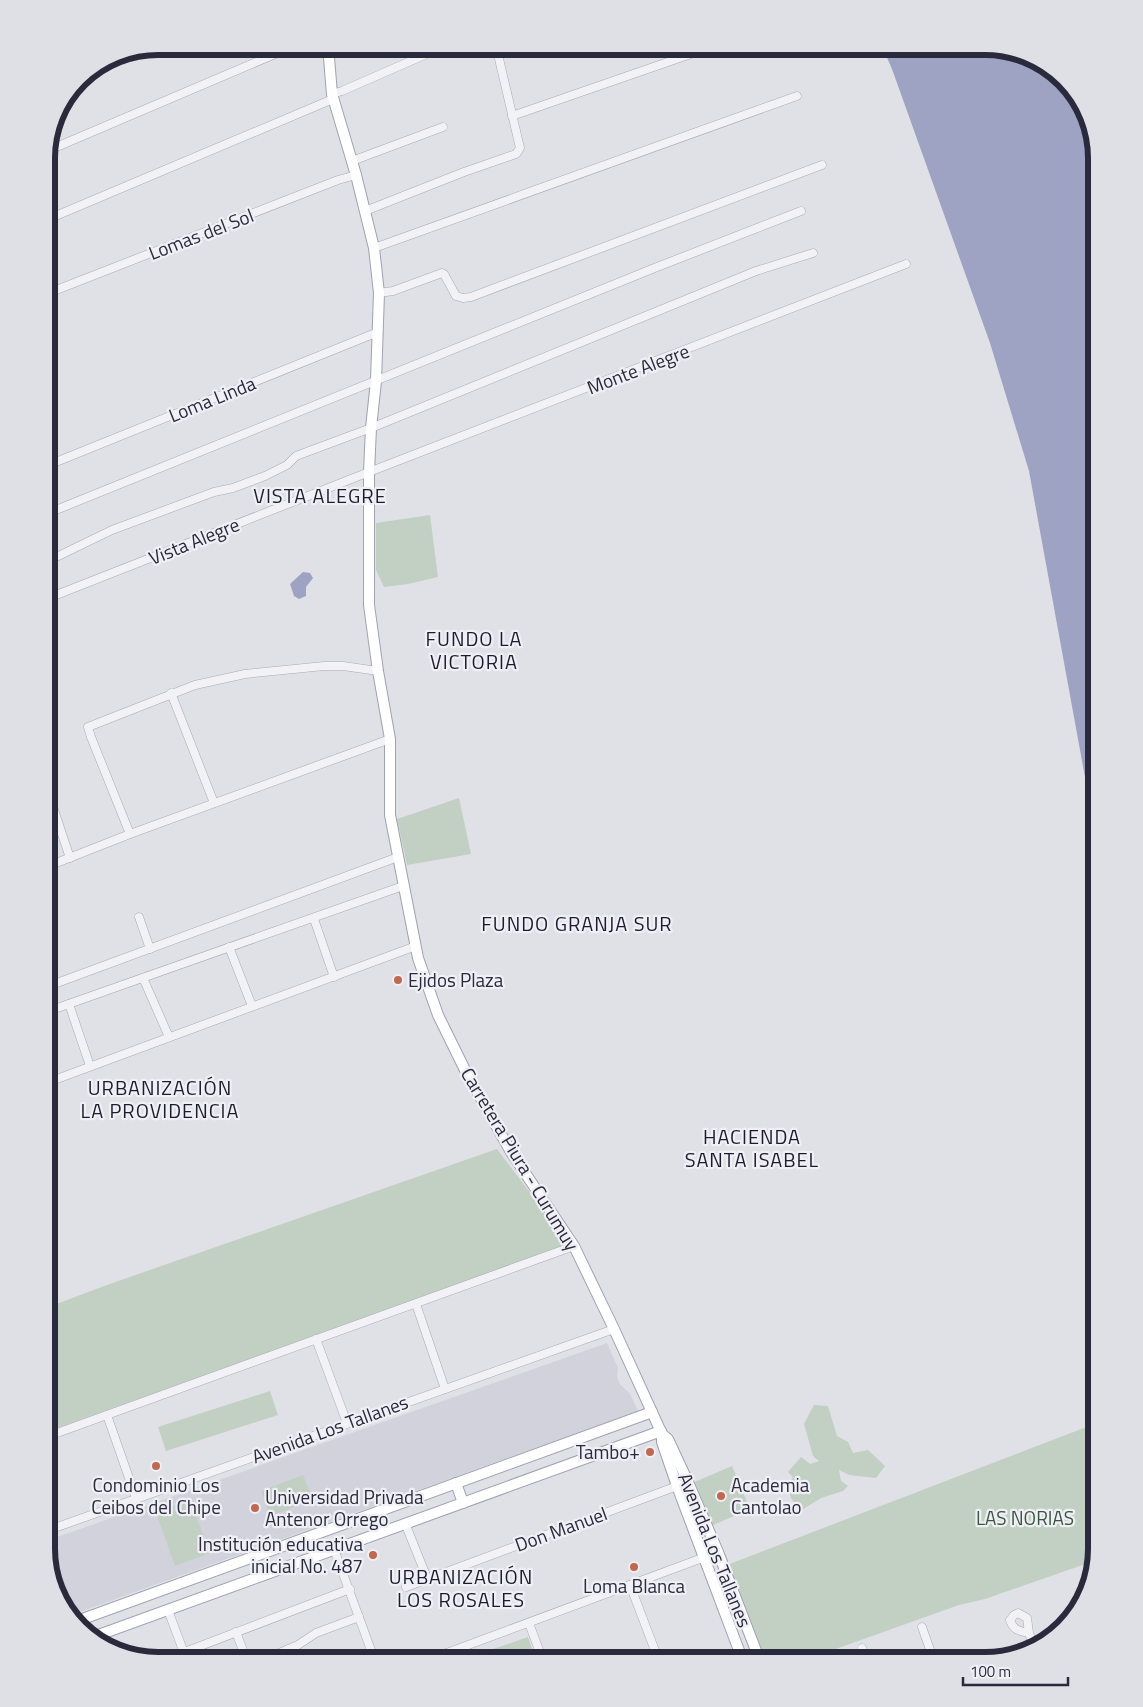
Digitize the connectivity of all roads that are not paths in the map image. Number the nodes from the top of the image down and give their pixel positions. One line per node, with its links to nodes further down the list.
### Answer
1 (273, 55): 10 (street)
2 (329, 55): 6 (main road, Carretera Piura - Curumuy)
3 (425, 55): 6 (street)
4 (498, 55): 8 (street)
5 (688, 55): 8 (street)
6 (332, 96): 11 (main road, Carretera Piura - Curumuy); 16 (street)
7 (797, 96): 17 (street)
8 (512, 116): 14 (street)
9 (442, 127): 11 (street)
10 (56, 147)
11 (352, 161): 13 (main road, Carretera Piura - Curumuy)
12 (822, 165): 21 (street)
13 (356, 175): 14 (main road, Carretera Piura - Curumuy); 20 (street, Lomas del Sol)
14 (365, 211): 17 (main road, Carretera Piura - Curumuy)
15 (801, 211): 23 (street)
16 (55, 216)
17 (374, 248): 21 (main road, Carretera Piura - Curumuy)
18 (813, 253): 24 (street)
19 (906, 264): 26 (street, Monte Alegre)
20 (55, 291)
21 (379, 293): 22 (main road, Carretera Piura - Curumuy)
22 (378, 332): 23 (main road, Carretera Piura - Curumuy); 25 (street, Loma Linda)
23 (376, 381): 24 (main road, Carretera Piura - Curumuy); 27 (street)
24 (371, 428): 26 (main road, Carretera Piura - Curumuy); 28 (street)
25 (55, 462)
26 (369, 472): 29 (street, Vista Alegre); 30 (main road, Carretera Piura - Curumuy)
27 (55, 510)
28 (55, 558)
29 (55, 595)
30 (378, 671): 31 (street); 32 (main road, Carretera Piura - Curumuy)
31 (171, 693): 33 (street); 35 (street)
32 (390, 739): 33 (street); 36 (main road, Carretera Piura - Curumuy)
33 (214, 803): 35 (street)
34 (55, 813): 37 (street)
35 (130, 834): 37 (street)
36 (398, 857): 39 (main road, Carretera Piura - Curumuy); 43 (street)
37 (70, 858): 38 (street)
38 (55, 864)
39 (403, 886): 41 (street); 42 (main road, Carretera Piura - Curumuy)
40 (139, 917): 43 (street)
41 (314, 919): 44 (street); 45 (street)
42 (416, 946): 45 (street); 54 (main road, Carretera Piura - Curumuy)
43 (150, 948): 47 (street)
44 (229, 948): 46 (street); 49 (street)
45 (334, 977): 49 (street)
46 (143, 978): 48 (street); 51 (street)
47 (55, 984)
48 (69, 1004): 50 (street); 52 (street)
49 (252, 1006): 51 (street)
50 (55, 1009)
51 (169, 1037): 52 (street)
52 (90, 1066): 53 (street)
53 (55, 1080)
54 (574, 1246): 55 (street); 56 (main road, Carretera Piura - Curumuy)
55 (416, 1304): 57 (street); 58 (street)
56 (614, 1329): 58 (street, Avenida Los Tallanes); 59 (main road, Carretera Piura - Curumuy)
57 (316, 1339): 60 (street); 61 (street)
58 (445, 1389): 61 (street, Avenida Los Tallanes)
59 (652, 1412): 63 (main road, Carretera Piura - Curumuy); 65 (main road)
60 (107, 1415): 62 (street); 67 (street)
61 (347, 1423): 67 (street, Avenida Los Tallanes)
62 (55, 1434)
63 (663, 1436): 64 (main road, Avenida Los Tallanes); 66 (main road, Avenida Los Tallanes); 68 (main road)
64 (688, 1482): 66 (street, Don Manuel); 96 (main road, Avenida Los Tallanes)
65 (456, 1483): 68 (main road); 79 (main road)
66 (677, 1486): 72 (main road, Avenida Los Tallanes); 73 (street, Don Manuel)
67 (136, 1498): 70 (street, Avenida Los Tallanes)
68 (463, 1503): 69 (main road)
69 (406, 1523): 71 (main road); 73 (street)
70 (55, 1528)
71 (334, 1549): 76 (street); 77 (main road)
72 (705, 1557): 74 (street); 95 (main road, Avenida Los Tallanes)
73 (427, 1578): 75 (street, Don Manuel)
74 (630, 1585): 80 (street); 94 (street)
75 (406, 1586)
76 (350, 1589): 78 (street); 82 (street)
77 (168, 1610): 83 (main road); 88 (street)
78 (359, 1617): 90 (street); 91 (street)
79 (82, 1619)
80 (529, 1623): 87 (street); 93 (street)
81 (922, 1627): 98 (street)
82 (236, 1632): 88 (street); 89 (street)
83 (101, 1634)
84 (1029, 1634): 85 (street)
85 (1031, 1640)
86 (862, 1648): 97 (street)
87 (456, 1650): 92 (street)
88 (184, 1652)
89 (244, 1652)
90 (282, 1652)
91 (372, 1652)
92 (450, 1652)
93 (540, 1652)
94 (656, 1652)
95 (740, 1652)
96 (757, 1652)
97 (864, 1652)
98 (931, 1652)

